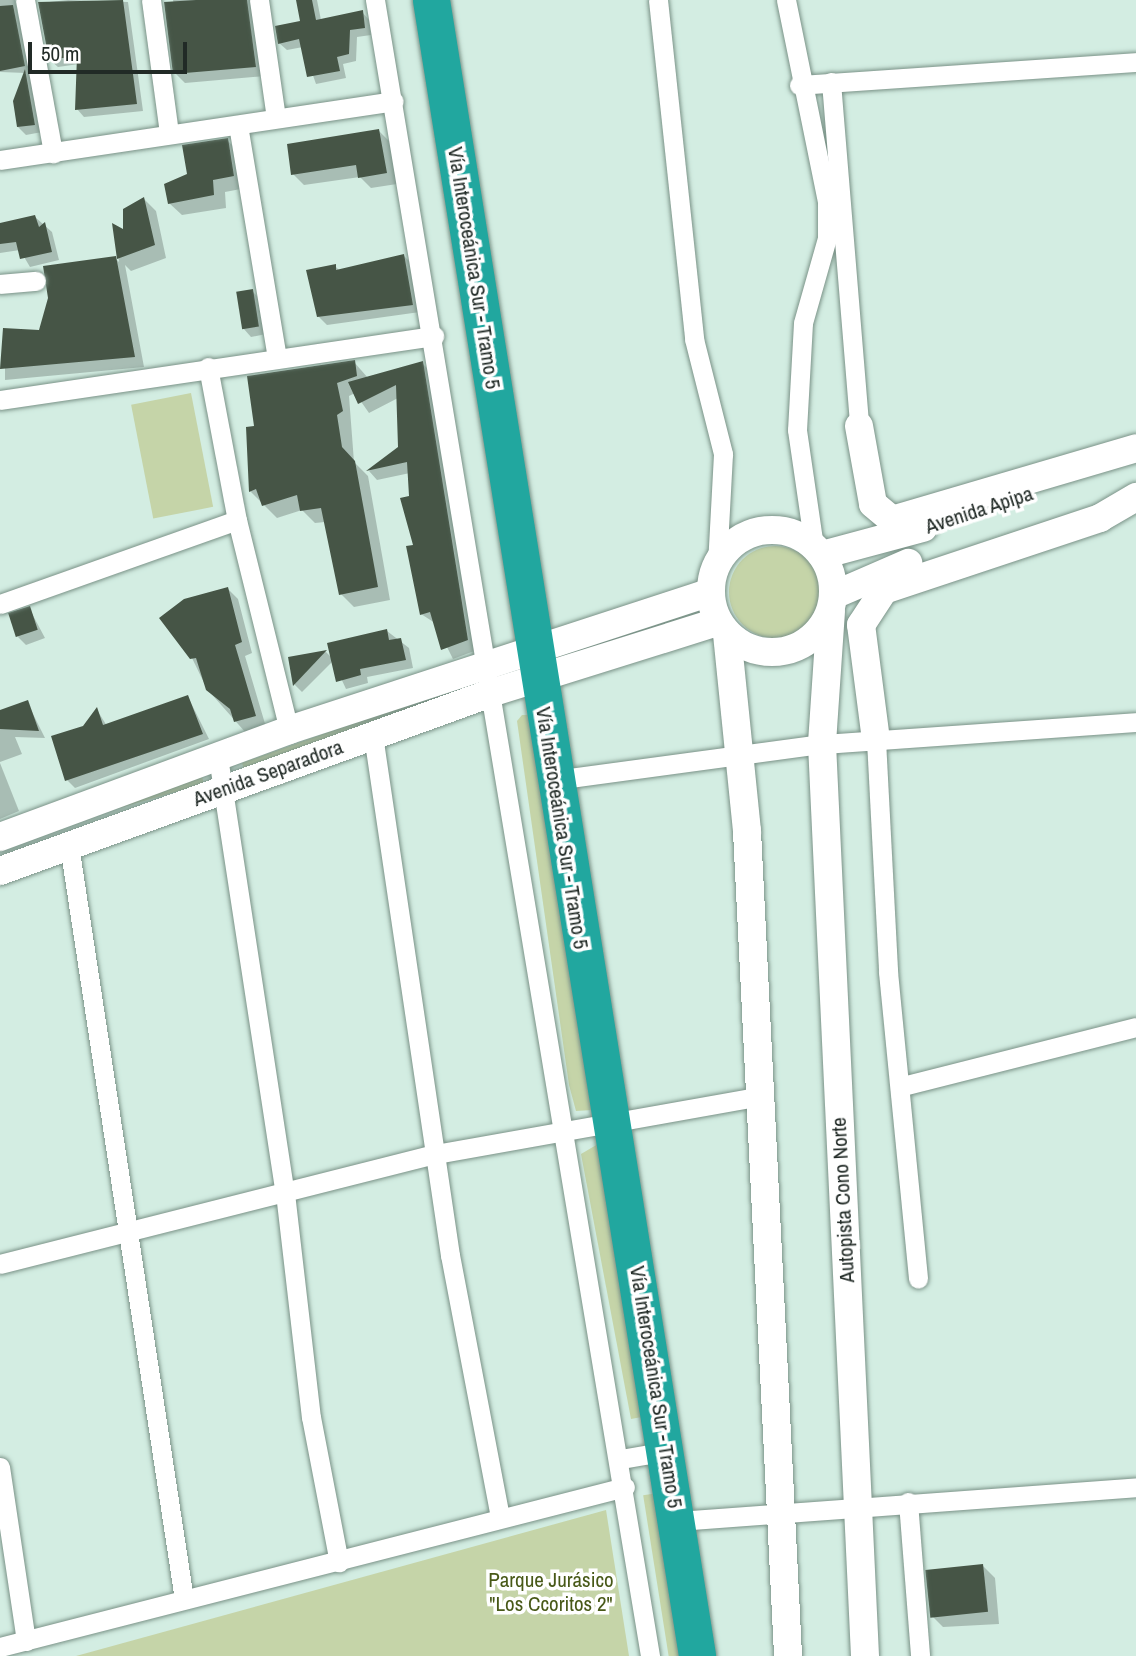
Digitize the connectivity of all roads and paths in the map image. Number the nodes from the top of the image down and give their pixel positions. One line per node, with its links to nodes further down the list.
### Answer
1 (25, 0): 15 (street)
2 (151, 0): 14 (street)
3 (259, 0): 12 (street)
4 (375, 0): 11 (street)
5 (430, 0): 36 (highway, Vía Interoceánica Sur - Tramo 5)
6 (658, 0): 30 (street)
7 (786, 0): 10 (street)
8 (1136, 62): 9 (street)
9 (831, 82): 10 (street); 23 (street)
10 (799, 85): 29 (street)
11 (394, 101): 12 (street); 19 (street)
12 (276, 118): 13 (street)
13 (238, 125): 14 (street); 20 (street)
14 (169, 133): 15 (street)
15 (53, 153): 16 (street)
16 (0, 160)
17 (36, 281): 18 (street)
18 (0, 284)
19 (433, 336): 20 (street); 35 (street)
20 (277, 359): 21 (street)
21 (208, 367): 22 (street); 28 (street)
22 (0, 400)
23 (859, 426): 24 (main road)
24 (1136, 448)
25 (1136, 461): 29 (main road, Avenida Apipa)
26 (1136, 489): 33 (main road, Avenida Apipa)
27 (1136, 497): 41 (main road)
28 (237, 520): 32 (street); 39 (street)
29 (818, 551): 30 (main road); 33 (main road)
30 (716, 564): 31 (main road)
31 (710, 592): 34 (main road); 36 (main road)
32 (0, 602)
33 (832, 603): 34 (main road); 42 (main road, Autopista Cono Norte)
34 (723, 628): 36 (main road); 43 (main road)
35 (488, 662): 36 (main road, Avenida Separadora); 37 (street); 39 (main road, Avenida Separadora)
36 (535, 665): 37 (main road, Avenida Separadora); 45 (highway, Vía Interoceánica Sur - Tramo 5)
37 (494, 692): 40 (main road, Avenida Separadora); 54 (street)
38 (1136, 722): 41 (street)
39 (289, 730): 44 (main road, Avenida Separadora)
40 (373, 735): 46 (main road, Avenida Separadora); 55 (street)
41 (876, 740): 42 (street); 51 (street)
42 (822, 744): 43 (street); 66 (main road, Autopista Cono Norte)
43 (741, 754): 45 (street); 52 (main road)
44 (218, 757): 46 (street); 47 (main road, Avenida Separadora)
45 (555, 780): 53 (highway, Vía Interoceánica Sur - Tramo 5)
46 (227, 787): 48 (main road, Avenida Separadora); 56 (street)
47 (0, 838)
48 (69, 845): 49 (main road, Avenida Separadora); 57 (street)
49 (0, 871)
50 (1136, 1027): 51 (street)
51 (903, 1086): 59 (street)
52 (755, 1097): 53 (street); 67 (main road)
53 (608, 1121): 54 (street); 60 (highway, Vía Interoceánica Sur - Tramo 5)
54 (560, 1128): 55 (street); 61 (street)
55 (436, 1154): 56 (street); 68 (street)
56 (285, 1193): 57 (street); 70 (street)
57 (129, 1231): 58 (street); 71 (street)
58 (0, 1264)
59 (918, 1279)
60 (667, 1451): 61 (street); 69 (highway, Vía Interoceánica Sur - Tramo 5)
61 (621, 1459): 63 (street)
62 (0, 1466): 72 (street)
63 (625, 1487): 68 (street); 74 (street)
64 (1136, 1487): 65 (street)
65 (908, 1503): 66 (street); 78 (street)
66 (860, 1506): 67 (street); 77 (main road, Autopista Cono Norte)
67 (779, 1511): 69 (street); 76 (main road)
68 (500, 1518): 70 (street)
69 (677, 1521): 75 (highway, Vía Interoceánica Sur - Tramo 5)
70 (339, 1562): 71 (street)
71 (184, 1599): 72 (street)
72 (26, 1641): 73 (street)
73 (0, 1647)
74 (650, 1656)
75 (697, 1656)
76 (788, 1656)
77 (864, 1656)
78 (920, 1656)

